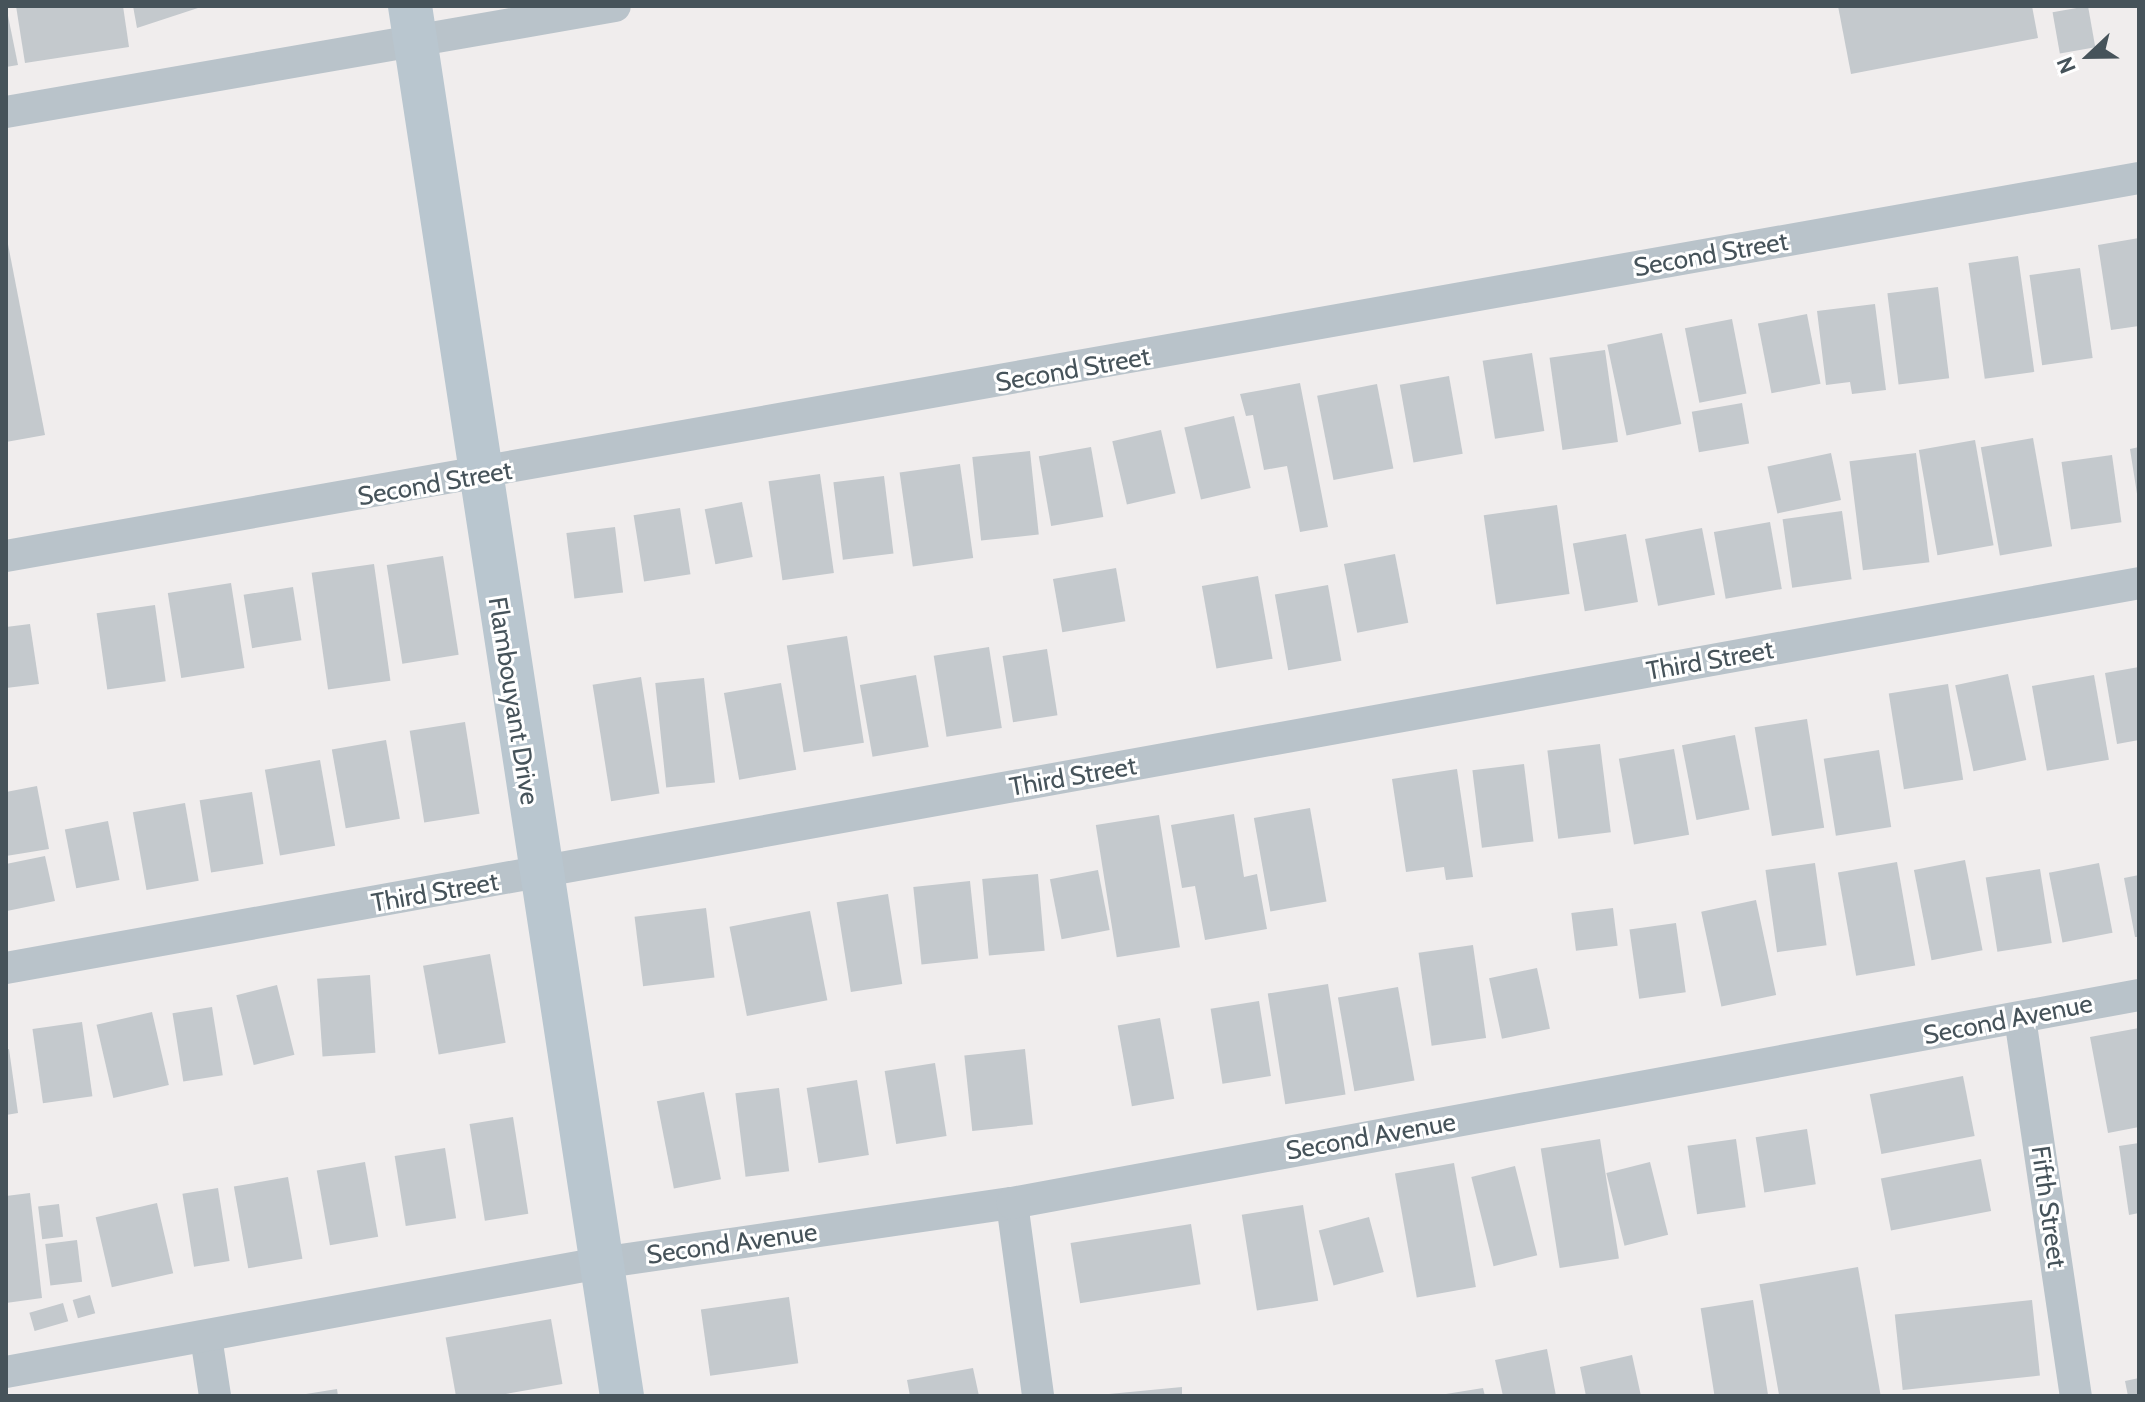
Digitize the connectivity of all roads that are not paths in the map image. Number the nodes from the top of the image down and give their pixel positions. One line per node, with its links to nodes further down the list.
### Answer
1 (615, 6): 2 (street)
2 (413, 24): 3 (street); 5 (street, Flambouyant Drive)
3 (6, 112)
4 (2139, 178): 5 (street, Second Street)
5 (479, 477): 6 (street, Second Street); 8 (street, Flambouyant Drive)
6 (6, 556)
7 (2139, 583): 8 (street, Third Street)
8 (539, 874): 9 (street, Third Street); 13 (street, Flambouyant Drive)
9 (6, 968)
10 (2139, 995): 11 (street, Second Avenue)
11 (2020, 1018): 12 (street, Second Avenue); 19 (street, Fifth Street)
12 (1012, 1203): 13 (street, Second Avenue); 18 (street)
13 (600, 1263): 14 (street, Second Avenue); 17 (street, Flambouyant Drive)
14 (206, 1337): 15 (street, Second Avenue); 16 (street)
15 (6, 1372)
16 (215, 1396)
17 (622, 1396)
18 (1038, 1396)
19 (2076, 1396)

